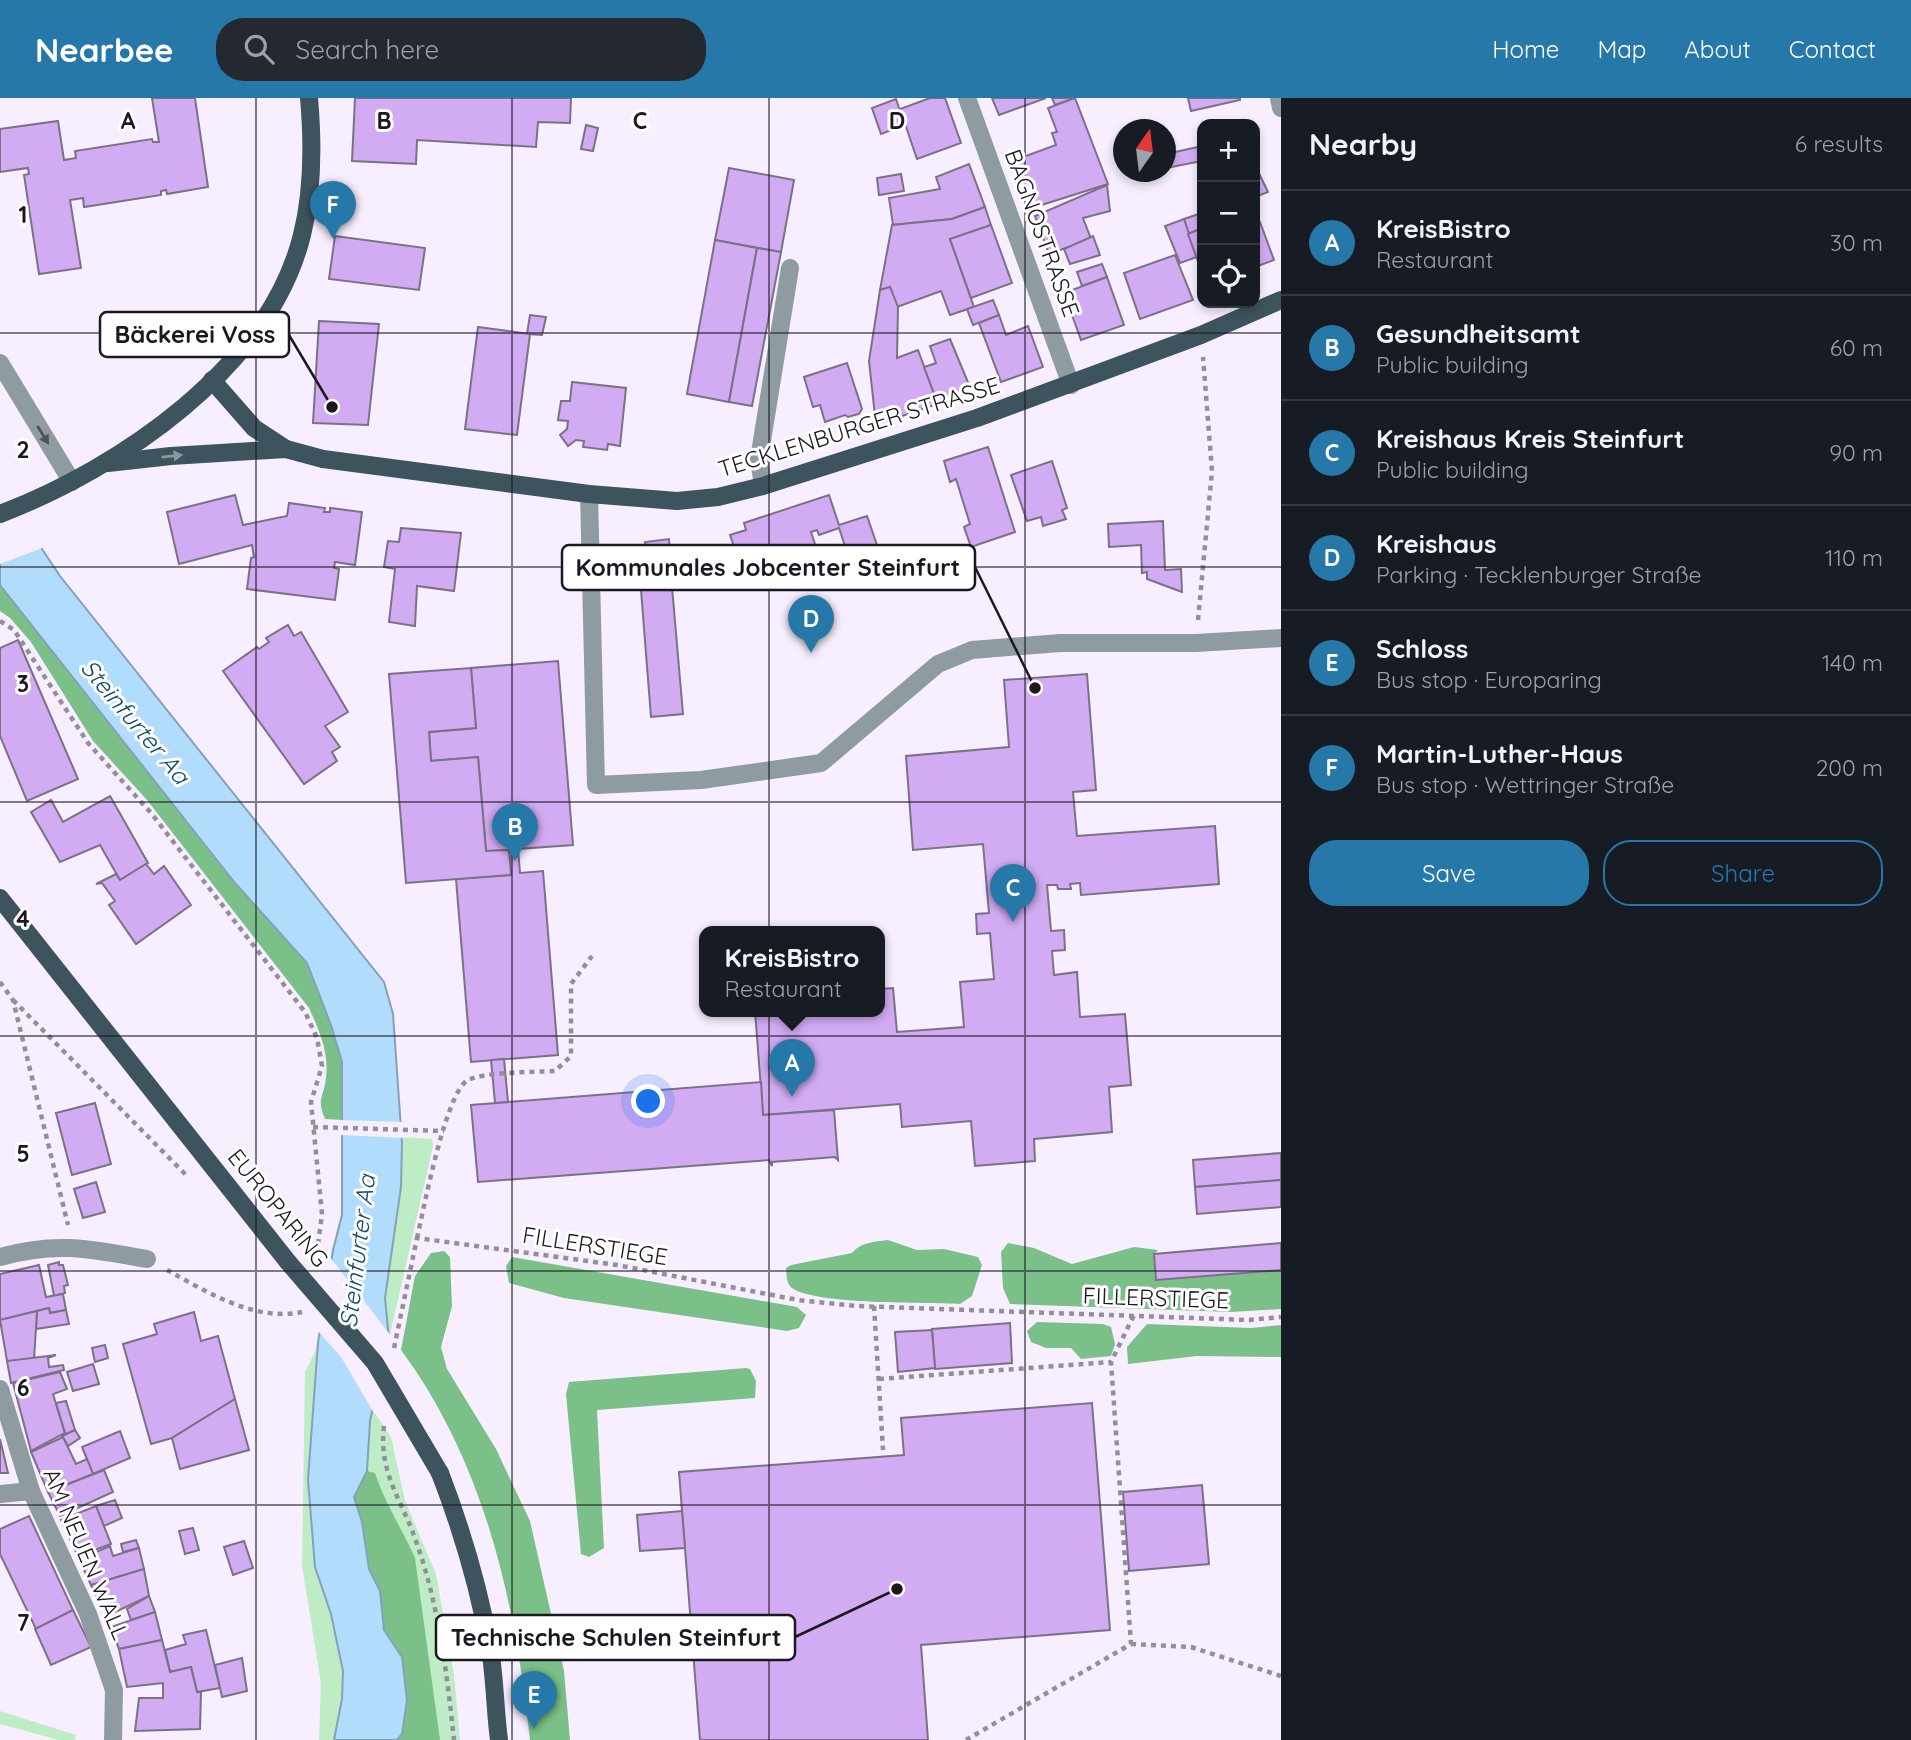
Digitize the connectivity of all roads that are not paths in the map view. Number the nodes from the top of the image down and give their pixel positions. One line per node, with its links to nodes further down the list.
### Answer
1 (309, 98): 8 (main road)
2 (967, 98): 9 (street, BAGNOSTRASSE)
3 (1279, 98): 4 (street)
4 (1281, 108)
5 (790, 268): 13 (street)
6 (1281, 300): 9 (main road, TECKLENBURGER STRASSE)
7 (0, 363): 12 (street, one-way to 12)
8 (212, 380): 10 (main road, TECKLENBURGER STRASSE); 11 (main road)
9 (1071, 385): 13 (main road, TECKLENBURGER STRASSE)
10 (286, 449): 11 (main road, one-way to 10); 14 (main road, TECKLENBURGER STRASSE)
11 (104, 464): 12 (main road)
12 (72, 482): 15 (main road)
13 (764, 486): 14 (main road, TECKLENBURGER STRASSE)
14 (589, 494): 16 (street)
15 (0, 514)
16 (1281, 638)
17 (0, 898): 24 (main road, EUROPARING, bridge)
18 (0, 1257): 19 (street)
19 (147, 1259)
20 (0, 1389): 21 (street, AM NEUEN WALL)
21 (31, 1491): 22 (street); 23 (street, AM NEUEN WALL)
22 (0, 1494)
23 (114, 1740)
24 (499, 1740)

